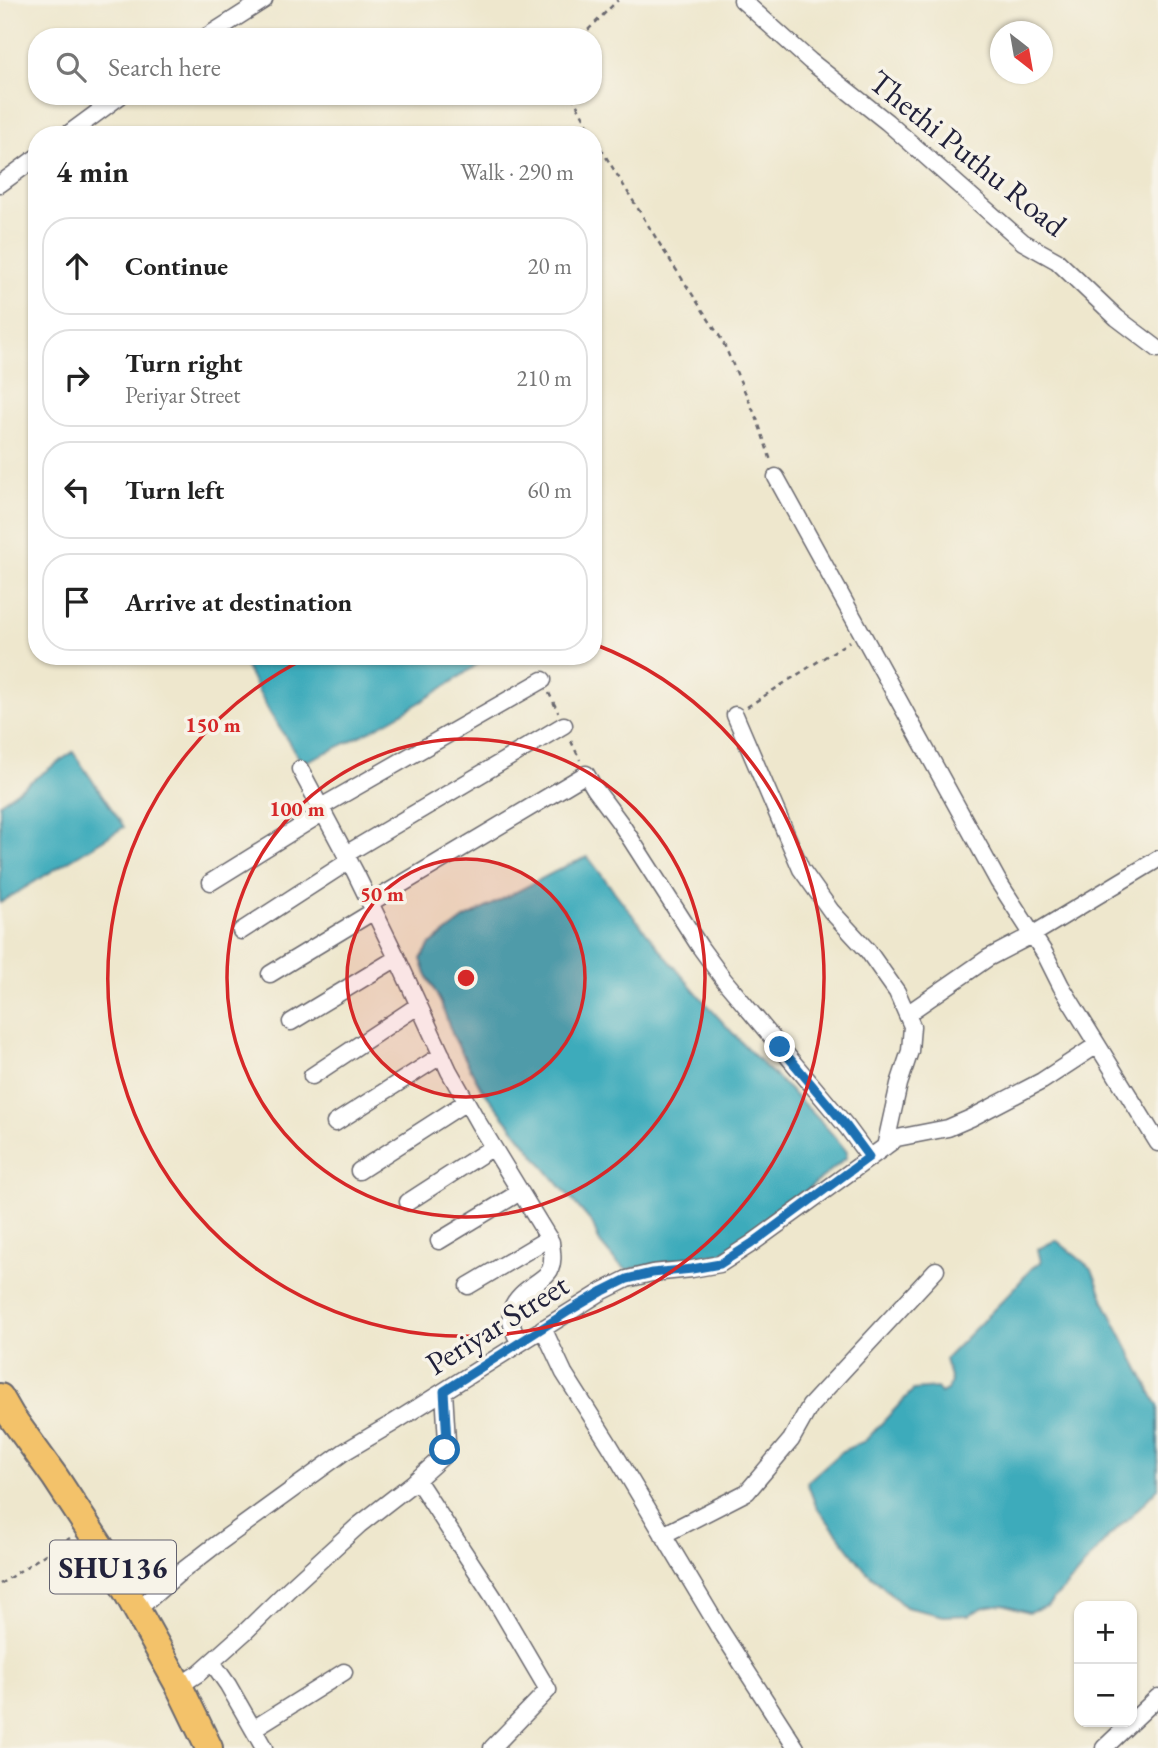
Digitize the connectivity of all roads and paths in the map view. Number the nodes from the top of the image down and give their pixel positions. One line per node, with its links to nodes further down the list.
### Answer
1 (264, 0): 4 (street)
2 (618, 0): 5 (path)
3 (743, 0): 13 (street, Thethi Puthu Road)
4 (220, 28)
5 (590, 28)
6 (108, 105): 8 (street)
7 (577, 105): 9 (path)
8 (79, 126)
9 (589, 126)
10 (602, 150): 14 (path)
11 (28, 164): 12 (street)
12 (0, 184)
13 (1158, 349)
14 (776, 477): 15 (street)
15 (862, 633): 17 (path); 26 (street)
16 (543, 680): 20 (street)
17 (735, 715): 30 (street)
18 (564, 725): 21 (street)
19 (300, 769): 20 (street)
20 (322, 809): 21 (street); 23 (street)
21 (348, 858): 24 (street); 25 (street)
22 (1158, 859): 26 (street)
23 (211, 882)
24 (372, 907): 27 (street); 28 (street); 40 (street)
25 (242, 931)
26 (1032, 935): 30 (street); 32 (street)
27 (397, 958): 29 (street); 31 (street)
28 (270, 974)
29 (419, 1005): 33 (street); 34 (street)
30 (906, 1014): 39 (street)
31 (290, 1022)
32 (1097, 1045): 37 (street); 39 (street, Periyar Street)
33 (442, 1055): 35 (street); 36 (street)
34 (312, 1076)
35 (466, 1102): 38 (street); 41 (street)
36 (335, 1122)
37 (1158, 1143)
38 (493, 1147): 42 (street); 43 (street)
39 (885, 1147): 40 (street, Periyar Street)
40 (869, 1157): 48 (street, Periyar Street)
41 (359, 1171)
42 (520, 1192): 44 (street); 45 (street)
43 (408, 1202)
44 (549, 1238): 47 (street); 49 (street)
45 (439, 1241)
46 (936, 1270): 54 (street)
47 (468, 1286)
48 (543, 1328): 49 (street, Periyar Street); 54 (street)
49 (519, 1342): 50 (street, Periyar Street)
50 (444, 1391): 52 (street); 56 (street, Periyar Street)
51 (0, 1397): 53 (main road, SHU136)
52 (416, 1480): 57 (street); 64 (street)
53 (88, 1528): 55 (path); 56 (main road, SHU136)
54 (663, 1535): 65 (street)
55 (0, 1584)
56 (137, 1611): 59 (main road, SHU136)
57 (212, 1662): 59 (street); 61 (street)
58 (344, 1672): 61 (street)
59 (179, 1686): 62 (main road, SHU136)
60 (1158, 1697): 66 (street)
61 (253, 1729): 63 (street)
62 (209, 1748)
63 (264, 1748)
64 (492, 1748)
65 (796, 1748)
66 (1104, 1748)

